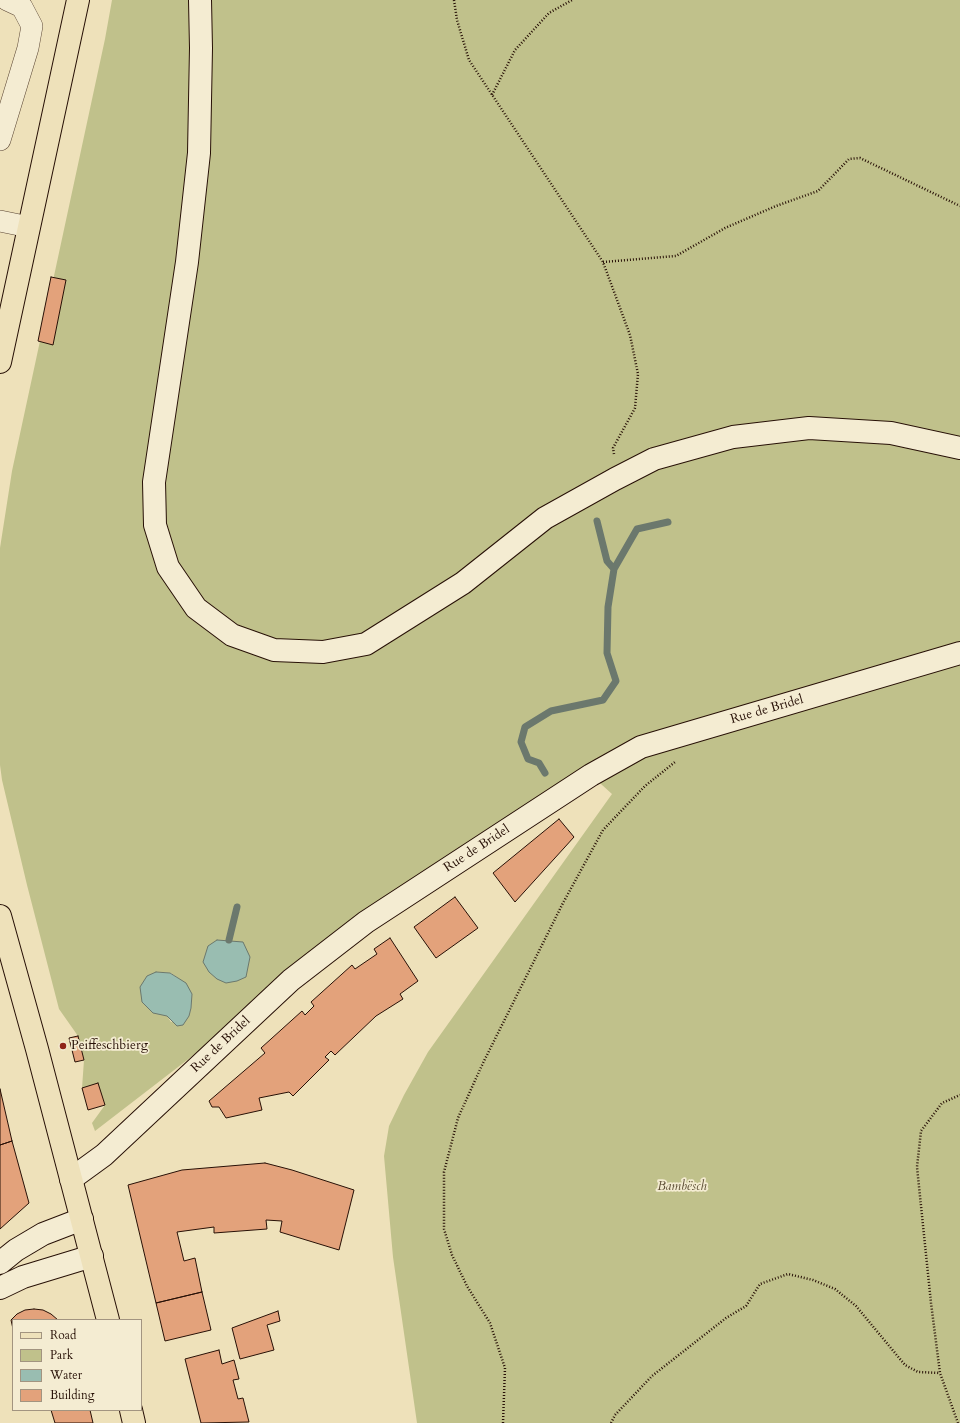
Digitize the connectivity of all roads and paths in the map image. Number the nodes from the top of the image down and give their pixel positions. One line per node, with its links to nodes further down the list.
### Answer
1 (7, 0): 7 (street)
2 (78, 0): 10 (main road)
3 (200, 0): 14 (main road)
4 (454, 0): 6 (path)
5 (572, 0): 6 (path)
6 (492, 96): 11 (path)
7 (0, 140)
8 (960, 206): 11 (path)
9 (0, 221): 10 (street)
10 (29, 227): 12 (main road)
11 (603, 262): 14 (path)
12 (0, 362)
13 (960, 448): 14 (main road)
14 (615, 478)
15 (960, 653): 19 (main road, Rue de Bridel)
16 (680, 758): 28 (path)
17 (0, 916): 19 (main road)
18 (960, 1096): 25 (path)
19 (71, 1179): 20 (main road)
20 (82, 1219): 21 (main road); 22 (main road)
21 (92, 1256): 23 (main road); 24 (main road)
22 (0, 1263)
23 (0, 1288)
24 (108, 1319)
25 (940, 1373): 29 (path); 30 (path)
26 (131, 1411): 27 (main road)
27 (134, 1423)
28 (503, 1423)
29 (611, 1423)
30 (958, 1423)

